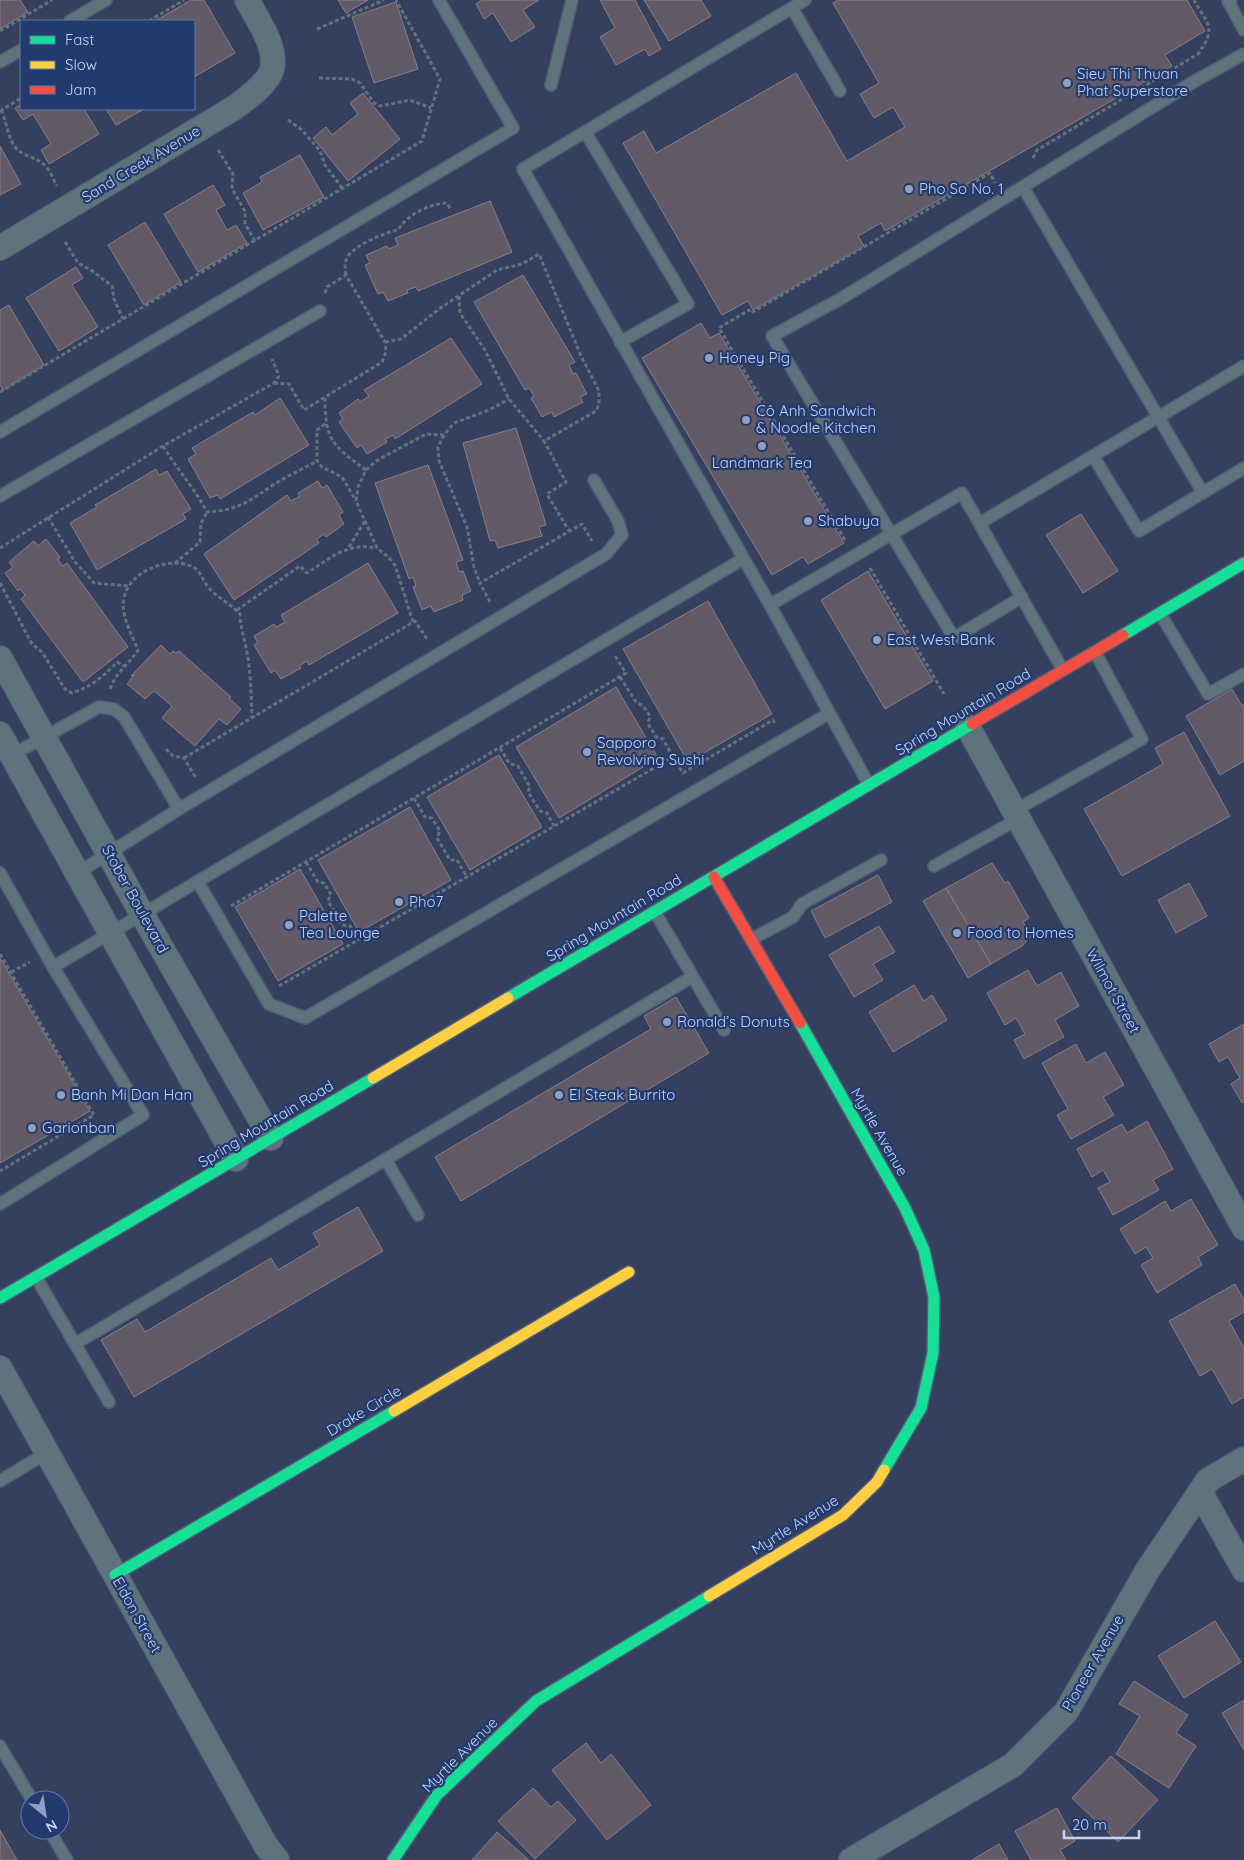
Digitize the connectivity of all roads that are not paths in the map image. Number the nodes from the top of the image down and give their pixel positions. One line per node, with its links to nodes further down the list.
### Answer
1 (106, 0): 8 (lane)
2 (247, 0): 17 (street, Sand Creek Avenue)
3 (439, 0): 22 (lane)
4 (572, 0): 13 (lane)
5 (805, 0): 7 (lane)
6 (1230, 0): 9 (lane)
7 (792, 8): 14 (lane); 15 (lane)
8 (72, 20)
9 (1244, 30)
10 (20, 51): 12 (lane)
11 (1244, 54): 16 (lane)
12 (0, 62)
13 (551, 85)
14 (840, 91)
15 (586, 133): 19 (lane); 19 (lane)
16 (1023, 187): 21 (lane); 29 (lane)
17 (0, 248)
18 (320, 311): 27 (lane)
19 (620, 342): 30 (lane)
20 (1244, 366): 21 (lane)
21 (1157, 417): 23 (lane); 26 (lane)
22 (0, 432)
23 (1094, 456): 26 (lane); 28 (lane)
24 (1244, 468): 26 (lane)
25 (594, 480): 45 (lane)
26 (1203, 493)
27 (0, 496)
28 (980, 523): 29 (lane); 32 (lane)
29 (892, 533): 32 (lane); 33 (lane)
30 (743, 559): 33 (lane); 53 (lane)
31 (1244, 563): 34 (street, Spring Mountain Road)
32 (1022, 597): 37 (lane)
33 (770, 605): 39 (lane)
34 (1160, 613): 35 (street, Spring Mountain Road); 38 (lane)
35 (1095, 652): 37 (street, Spring Mountain Road); 46 (lane)
36 (0, 658): 42 (street, Stober Boulevard)
37 (1063, 670): 40 (street, Spring Mountain Road)
38 (1244, 674)
39 (828, 714): 44 (lane); 53 (lane)
40 (968, 727): 44 (street, Spring Mountain Road); 46 (street, Wilmot Street)
41 (0, 734): 43 (street)
42 (46, 738): 43 (lane); 45 (lane); 47 (street, Stober Boulevard)
43 (12, 756): 51 (street)
44 (869, 785): 52 (street, Spring Mountain Road)
45 (179, 809): 47 (lane)
46 (1016, 815): 49 (lane); 66 (street, Wilmot Street)
47 (109, 853): 51 (lane); 55 (street, Stober Boulevard)
48 (880, 860): 57 (lane)
49 (934, 866)
50 (0, 874): 58 (lane)
51 (76, 874): 56 (street)
52 (714, 877): 54 (street, Spring Mountain Road); 57 (street, Myrtle Avenue)
53 (198, 882): 55 (lane)
54 (655, 912): 59 (lane); 61 (street, Spring Mountain Road)
55 (142, 914): 56 (lane); 61 (street, Stober Boulevard)
56 (109, 934): 58 (lane); 62 (street)
57 (752, 939): 84 (street, Myrtle Avenue)
58 (53, 967): 64 (lane)
59 (692, 977): 60 (lane); 63 (lane)
60 (724, 1030)
61 (271, 1138): 62 (street, Spring Mountain Road)
62 (236, 1159): 68 (street, Spring Mountain Road)
63 (386, 1160): 65 (lane); 70 (lane)
64 (0, 1204)
65 (418, 1215)
66 (1244, 1228)
67 (629, 1272): 78 (street, Drake Circle)
68 (36, 1277): 69 (street, Spring Mountain Road); 70 (lane)
69 (0, 1298)
70 (76, 1344): 72 (lane)
71 (0, 1368): 73 (street, Eldon Street)
72 (109, 1402)
73 (48, 1452): 75 (lane); 78 (street, Eldon Street)
74 (1244, 1459): 76 (street, Pioneer Avenue)
75 (0, 1481)
76 (1200, 1492): 77 (street); 85 (street, Pioneer Avenue)
77 (1244, 1570)
78 (115, 1575): 83 (street, Eldon Street)
79 (0, 1746): 80 (lane)
80 (26, 1790)
81 (56, 1840): 82 (lane)
82 (67, 1860)
83 (277, 1860)
84 (393, 1860)
85 (851, 1860)

